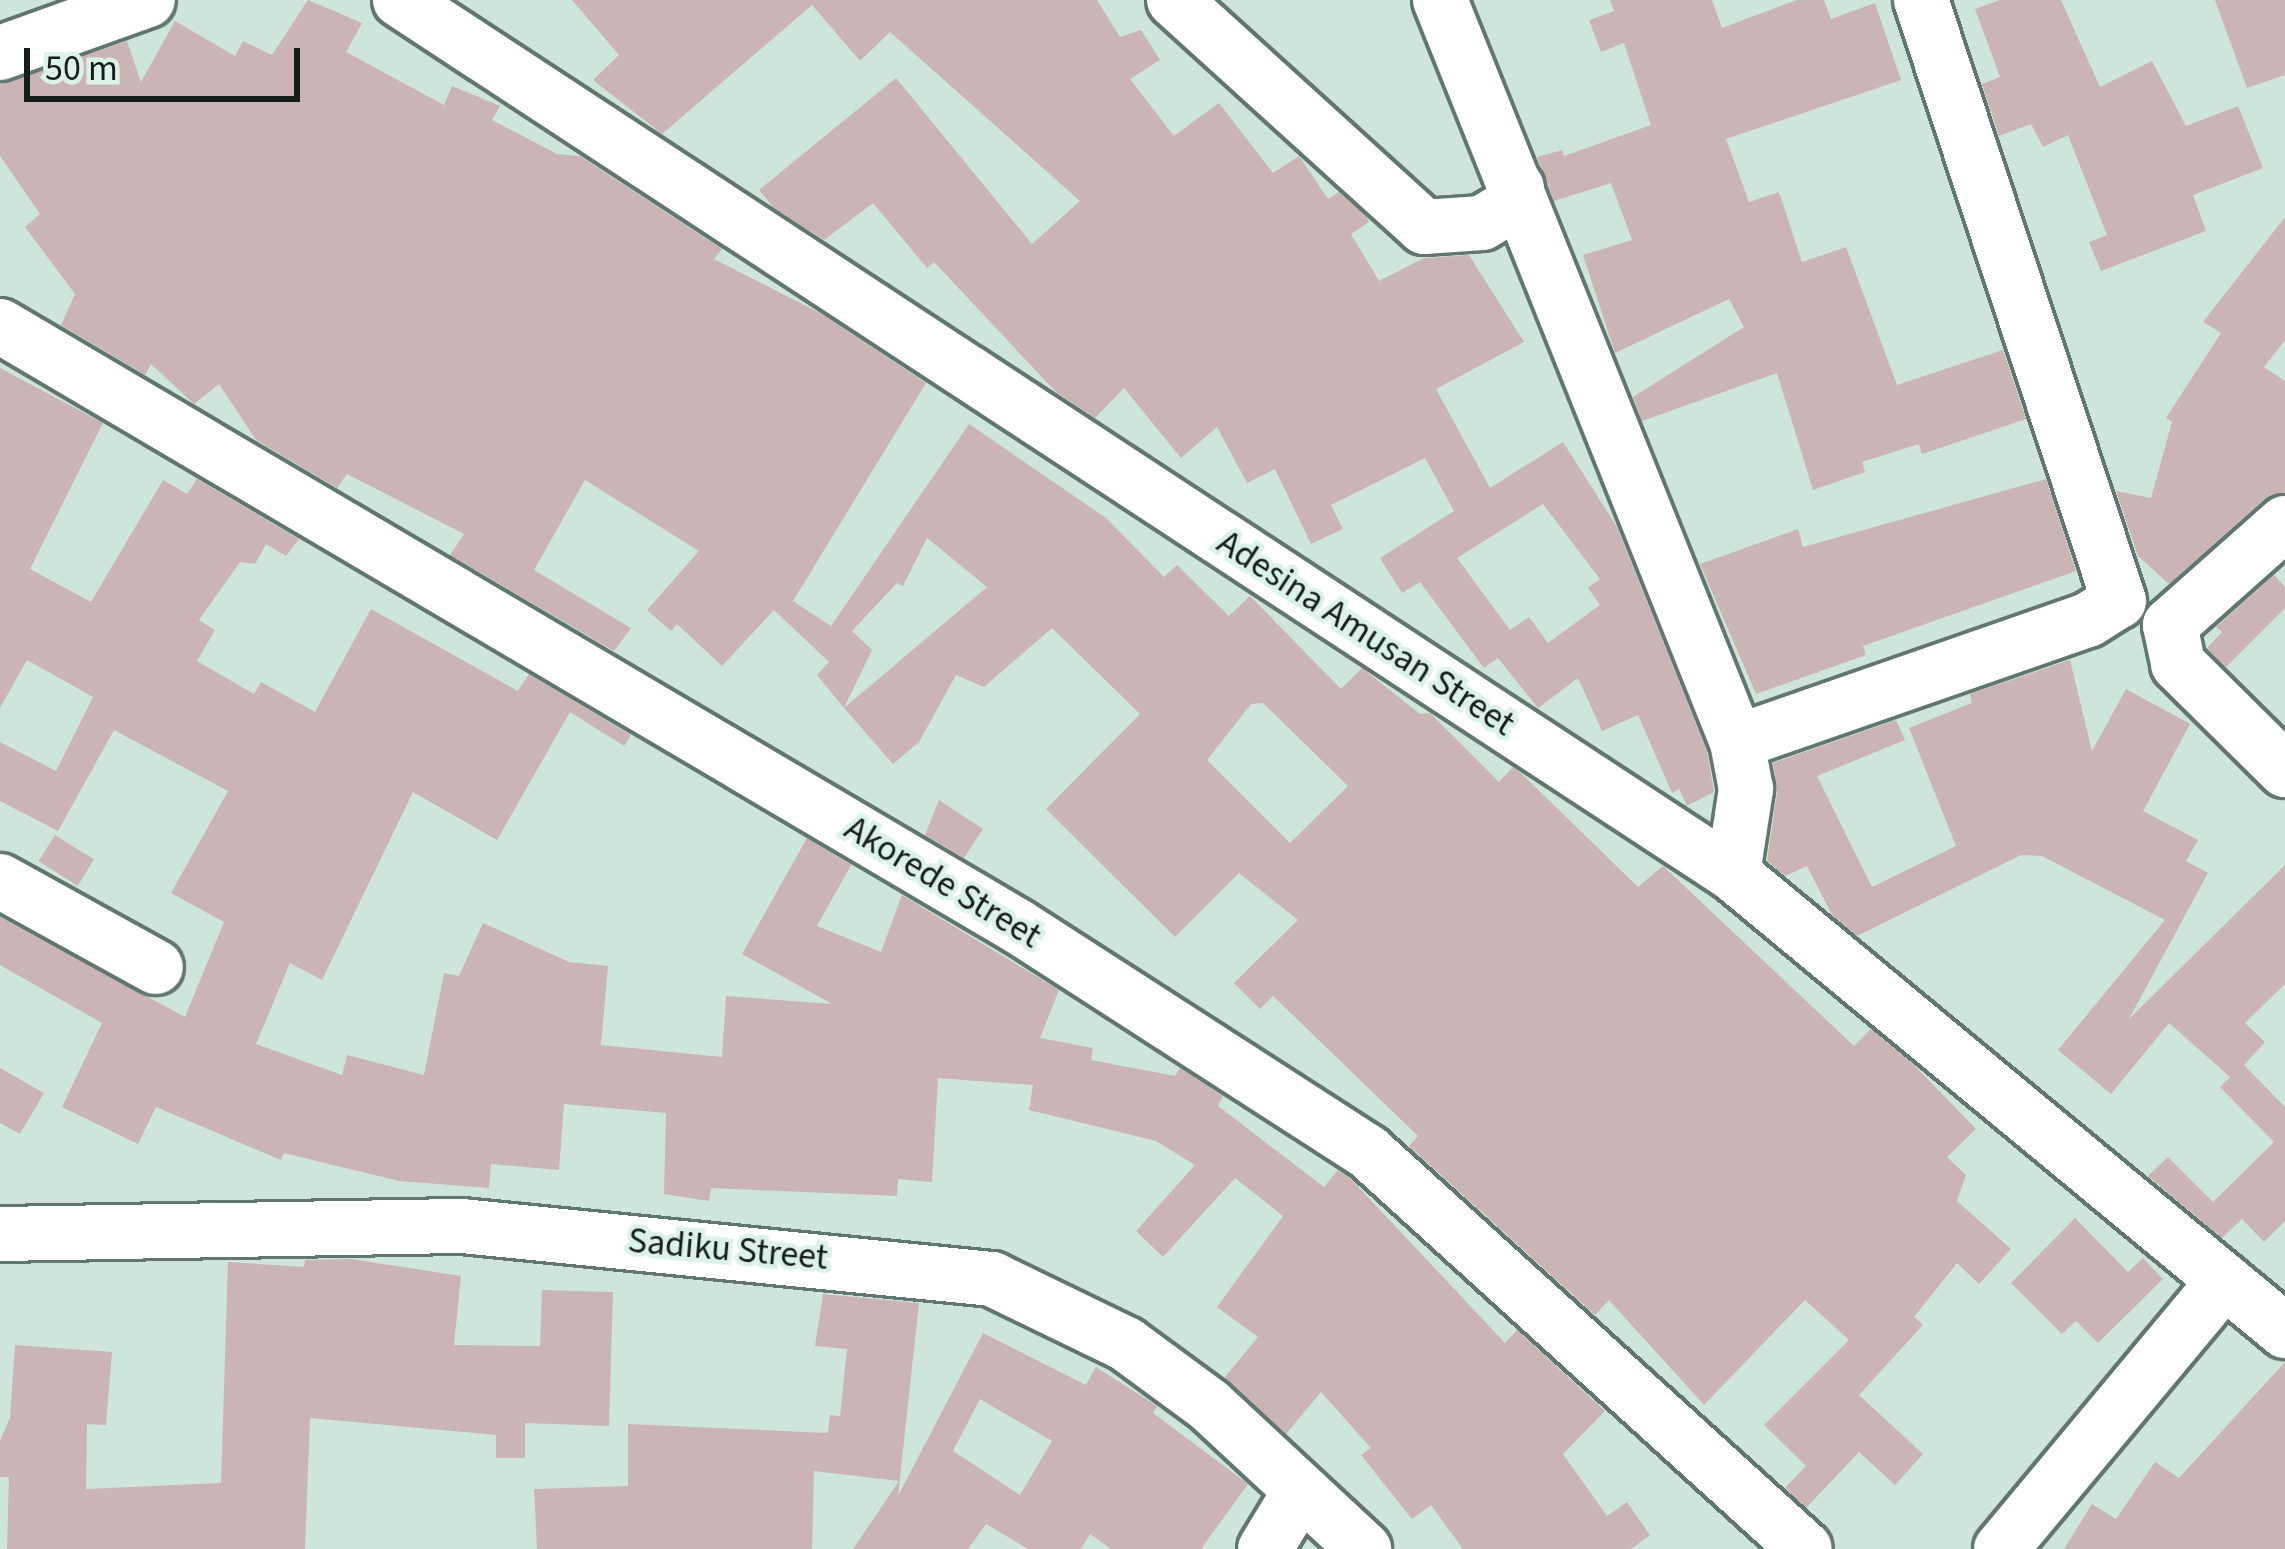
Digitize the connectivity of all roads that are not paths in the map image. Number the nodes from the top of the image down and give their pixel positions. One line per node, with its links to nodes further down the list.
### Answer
1 (148, 0): 6 (street)
2 (400, 0): 12 (street, Adesina Amusan Street)
3 (1174, 0): 7 (street)
4 (1440, 0): 7 (street)
5 (1921, 0): 10 (street)
6 (0, 52)
7 (1516, 188): 10 (street)
8 (0, 326): 21 (street, Akorede Street)
9 (2285, 523): 11 (street)
10 (1736, 742): 12 (street)
11 (2285, 770)
12 (1733, 874): 16 (street, Adesina Amusan Street)
13 (0, 881): 14 (street)
14 (156, 968)
15 (0, 1234): 18 (street, Sadiku Street)
16 (2224, 1281): 17 (street, Adesina Amusan Street); 22 (street)
17 (2285, 1331)
18 (1300, 1493): 19 (street); 20 (street, Sadiku Street)
19 (1265, 1549)
20 (1364, 1549)
21 (1804, 1549)
22 (2001, 1549)

